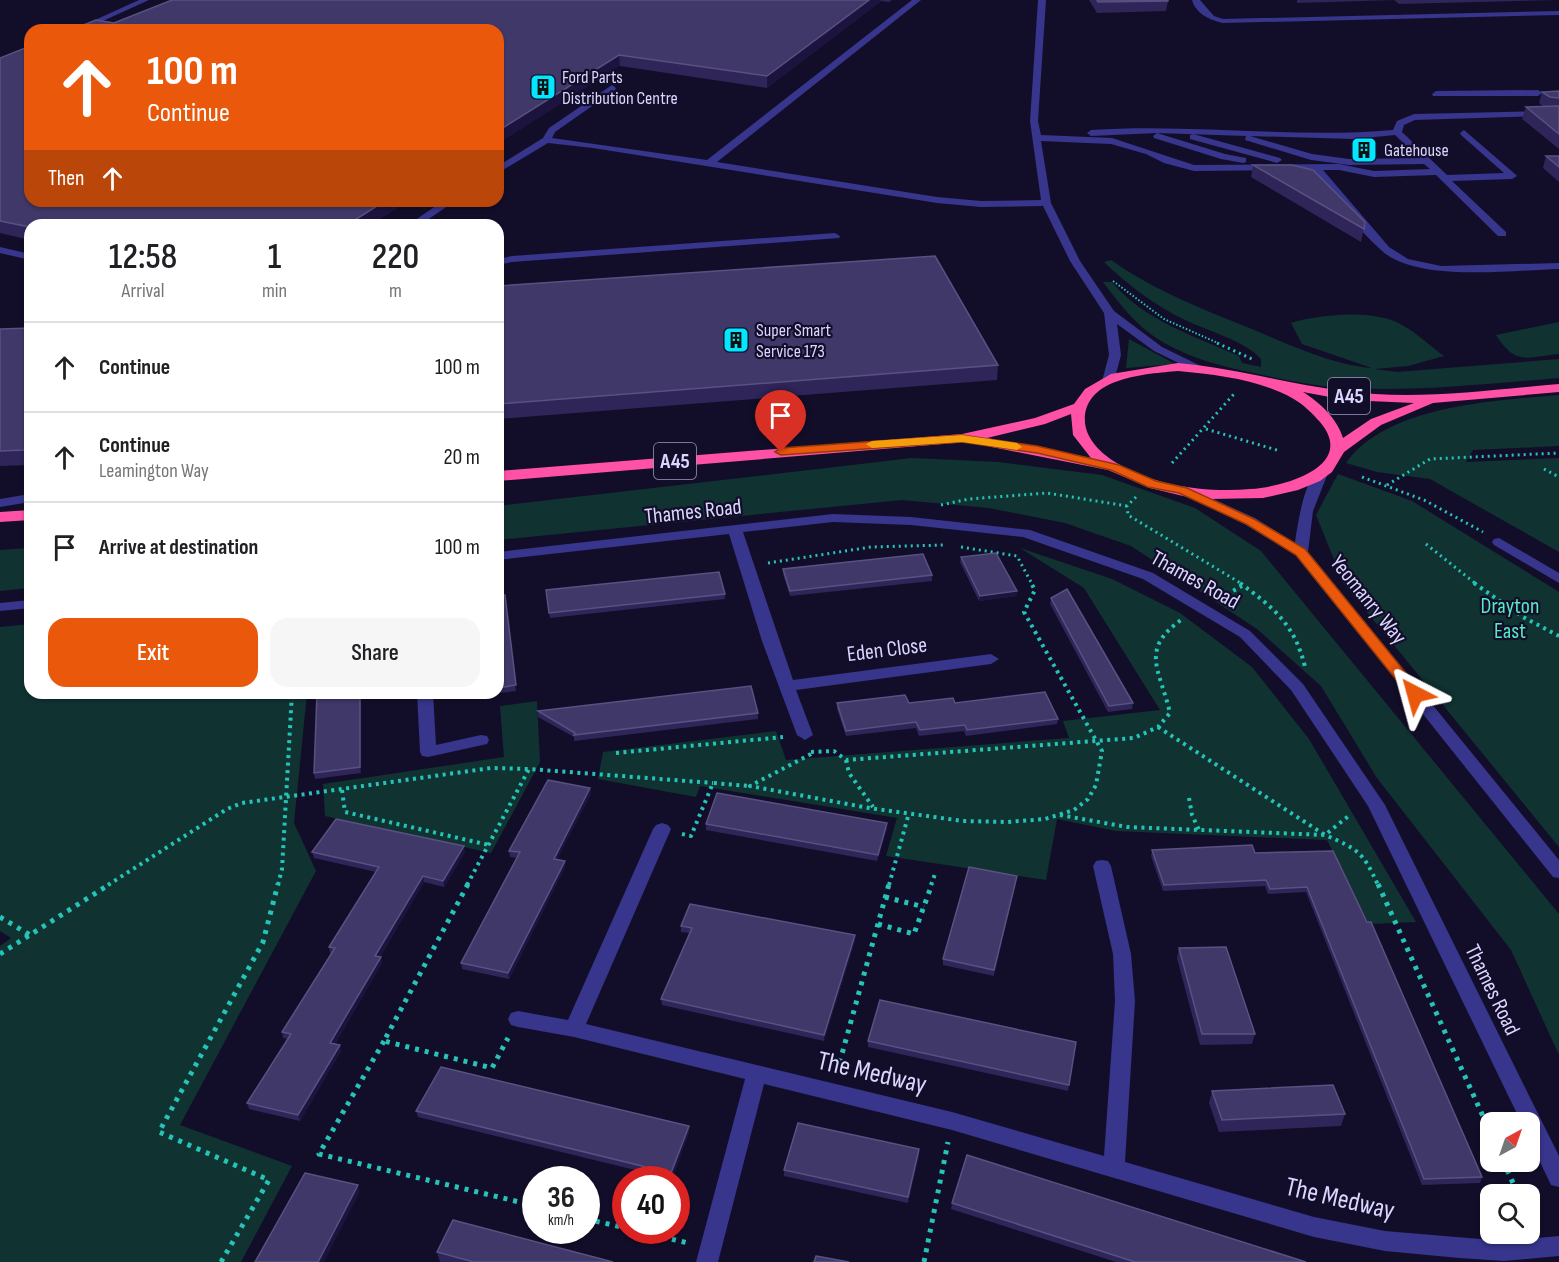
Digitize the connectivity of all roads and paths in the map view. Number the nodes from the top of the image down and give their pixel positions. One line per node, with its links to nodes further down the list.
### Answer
1 (146, 0): 6 (street)
2 (917, 0): 32 (street)
3 (1042, 0): 18 (street)
4 (1196, 0): 5 (street)
5 (1559, 13)
6 (91, 24)
7 (612, 88): 24 (street)
8 (1436, 94): 10 (street)
9 (1552, 113): 10 (street)
10 (1486, 114): 11 (street)
11 (1397, 132): 12 (street); 29 (street)
12 (1091, 133): 14 (street); 18 (street)
13 (1464, 133): 36 (street)
14 (1128, 134): 15 (street); 26 (street)
15 (1140, 134): 16 (street); 26 (street)
16 (1154, 134): 17 (street); 27 (street)
17 (1166, 134): 19 (street); 28 (street)
18 (1036, 135): 23 (street); 25 (street)
19 (1178, 135): 20 (street); 30 (street)
20 (1191, 135): 21 (street); 34 (street)
21 (1204, 135): 22 (street); 34 (street)
22 (1216, 135): 31 (street); 33 (street)
23 (1074, 139): 25 (street); 34 (street)
24 (546, 140): 32 (street); 35 (street)
25 (1039, 155): 37 (street)
26 (1257, 161): 27 (street)
27 (1270, 161): 28 (street)
28 (1284, 161): 30 (street)
29 (1427, 161): 31 (street); 36 (street)
30 (1297, 162): 34 (street)
31 (1349, 162): 33 (street)
32 (710, 163): 37 (street)
33 (1338, 163): 34 (street)
34 (1316, 164): 36 (street); 46 (street)
35 (504, 166)
36 (1442, 175): 40 (street)
37 (1046, 203): 45 (street)
38 (441, 207): 39 (street)
39 (422, 219)
40 (1502, 234)
41 (835, 236): 44 (street)
42 (0, 250): 43 (street)
43 (24, 256)
44 (504, 261)
45 (1075, 261): 47 (street); 48 (path)
46 (1559, 266)
47 (1110, 313): 49 (street); 50 (street)
48 (1251, 365)
49 (1201, 369): 50 (highway); 51 (highway)
50 (1108, 381): 55 (highway)
51 (1262, 381): 54 (highway, A45); 58 (highway)
52 (1559, 388): 54 (highway, A45)
53 (1234, 394): 56 (path)
54 (1437, 399): 58 (highway, A45)
55 (1078, 407): 57 (highway, A45); 62 (highway)
56 (1206, 428): 59 (path); 61 (path)
57 (962, 439): 62 (highway, A45); 65 (highway, A45)
58 (1336, 450): 64 (highway)
59 (1280, 451)
60 (1559, 453): 68 (path)
61 (1172, 463)
62 (1115, 468): 69 (highway)
63 (1544, 469): 67 (path)
64 (1321, 473): 69 (highway); 82 (street, Yeomanry Way)
65 (504, 476)
66 (1362, 477): 68 (path)
67 (1559, 477)
68 (1387, 485): 78 (path)
69 (1182, 490): 82 (street, Yeomanry Way)
70 (1136, 498): 73 (path)
71 (24, 499): 72 (street)
72 (0, 503)
73 (1127, 506): 76 (path); 86 (path)
74 (24, 515): 75 (highway)
75 (0, 517)
76 (911, 521): 77 (street, Thames Road); 94 (street, Thames Road)
77 (735, 530): 83 (street, Thames Road); 84 (street)
78 (1498, 542): 85 (street)
79 (948, 544): 84 (path)
80 (1426, 544): 91 (path)
81 (959, 546): 99 (path)
82 (1301, 552): 119 (street, Yeomanry Way)
83 (504, 555)
84 (746, 566): 93 (street)
85 (1559, 579)
86 (1243, 585): 87 (path); 94 (path)
87 (1220, 599)
88 (24, 605): 89 (street)
89 (0, 607)
90 (1187, 616): 97 (path)
91 (1559, 636)
92 (991, 659): 93 (street, Eden Close)
93 (788, 686): 98 (street)
94 (1297, 687): 135 (street, Thames Road)
95 (292, 699): 108 (path)
96 (425, 699): 100 (street)
97 (1158, 727): 99 (path); 116 (path)
98 (805, 735): 101 (path); 102 (path)
99 (1095, 739): 103 (path); 113 (path)
100 (481, 740)
101 (616, 753)
102 (811, 754): 103 (path); 106 (path)
103 (846, 760): 110 (path)
104 (529, 769): 105 (path); 107 (path); 117 (path)
105 (713, 783): 106 (path); 114 (path)
106 (750, 786): 110 (path)
107 (342, 790): 108 (path); 117 (path)
108 (287, 798): 125 (path); 140 (path)
109 (1189, 798): 115 (path)
110 (873, 807): 111 (path)
111 (909, 813): 113 (path); 121 (path)
112 (1351, 814): 116 (path)
113 (1056, 815): 115 (path)
114 (662, 829): 128 (street)
115 (1199, 830): 116 (path)
116 (1325, 835): 132 (path)
117 (489, 844): 129 (path)
118 (1102, 866): 134 (street)
119 (1559, 872)
120 (935, 874): 122 (path)
121 (885, 897): 122 (path); 124 (path)
122 (924, 906): 124 (path)
123 (0, 917): 125 (path)
124 (878, 924): 131 (path)
125 (30, 935): 126 (path)
126 (0, 954)
127 (518, 1019): 128 (street, The Medway); 129 (path)
128 (574, 1029): 130 (street, The Medway)
129 (384, 1041): 136 (path)
130 (756, 1075): 131 (street, The Medway); 139 (street)
131 (831, 1093): 133 (street, The Medway)
132 (1481, 1112)
133 (952, 1121): 134 (street, The Medway); 141 (path)
134 (1114, 1167): 138 (street, The Medway)
135 (1559, 1178)
136 (522, 1203)
137 (676, 1244): 139 (path)
138 (1559, 1246)
139 (709, 1255)
140 (221, 1262)
141 (924, 1262)

